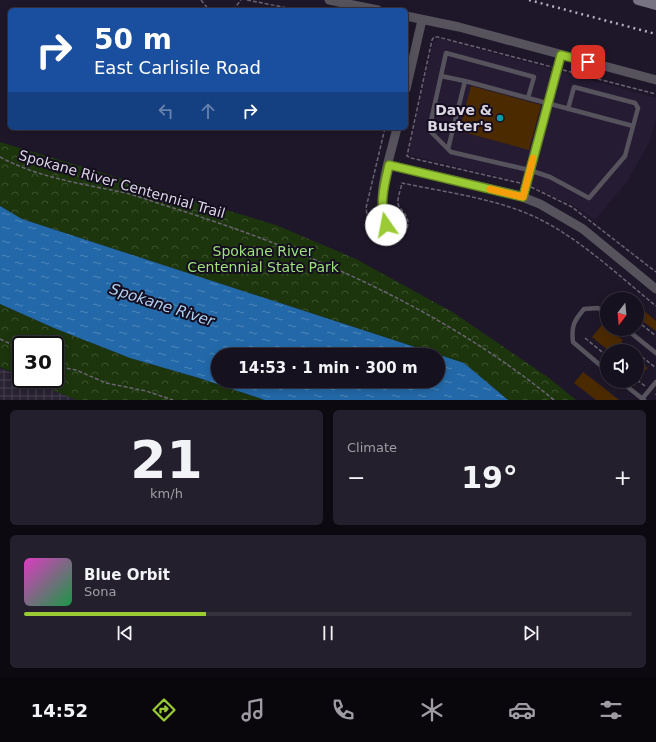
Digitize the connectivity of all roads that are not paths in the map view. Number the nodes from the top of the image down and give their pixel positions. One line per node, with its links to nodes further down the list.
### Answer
1 (329, 0): 4 (street)
2 (638, 0): 3 (main road)
3 (656, 5)
4 (368, 8)
5 (408, 16): 6 (street)
6 (422, 20): 7 (street); 9 (street)
7 (561, 55): 10 (street); 13 (lane)
8 (441, 76): 11 (lane); 12 (lane); 17 (lane)
9 (408, 80)
10 (656, 80)
11 (465, 82): 12 (lane); 17 (lane)
12 (528, 98): 13 (lane)
13 (547, 103): 14 (lane); 19 (lane)
14 (568, 108): 15 (lane); 15 (lane)
15 (633, 126): 19 (lane)
16 (397, 130): 18 (street)
17 (448, 149): 19 (lane)
18 (389, 165): 20 (street); 21 (street)
19 (529, 170): 20 (lane)
20 (523, 197): 22 (street)
21 (386, 225)
22 (656, 288)
23 (600, 309): 26 (lane)
24 (635, 336): 25 (lane)
25 (656, 353)
26 (600, 365)
27 (656, 382): 29 (lane)
28 (628, 388): 29 (lane)
29 (643, 400)

